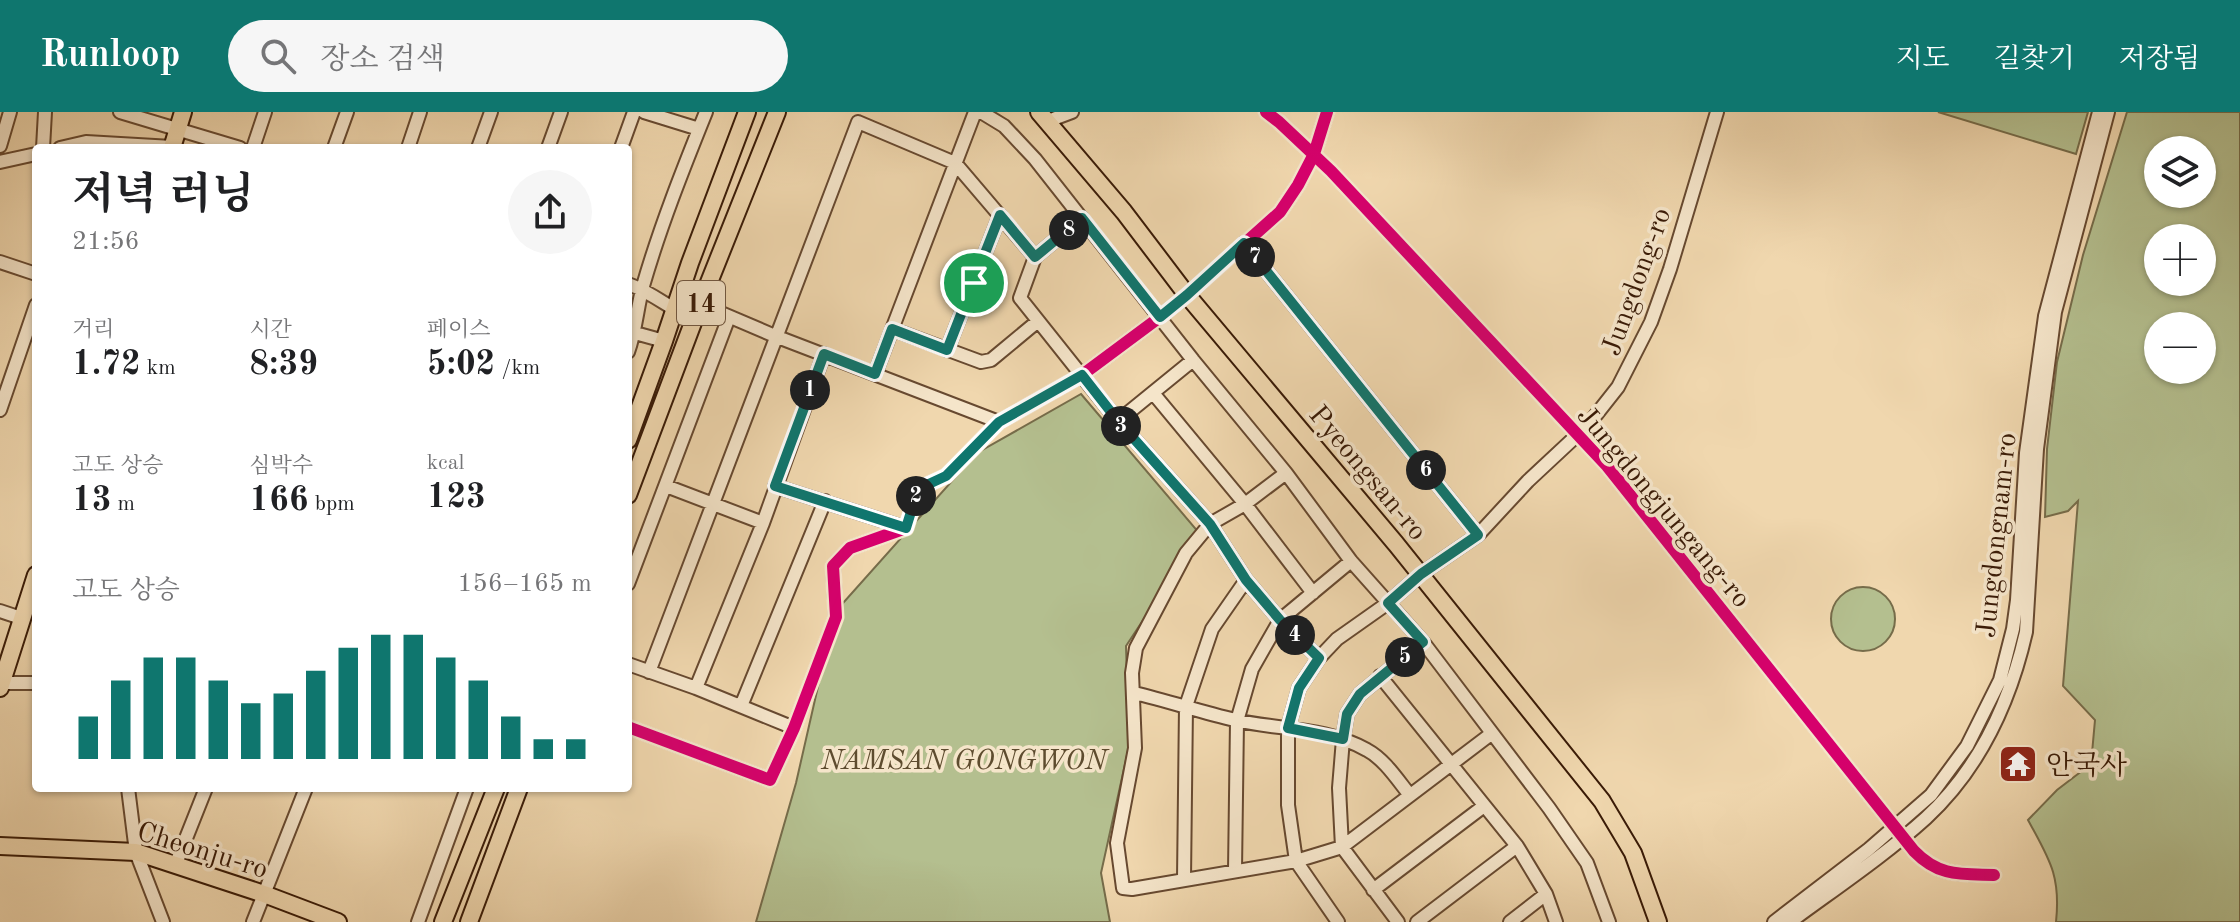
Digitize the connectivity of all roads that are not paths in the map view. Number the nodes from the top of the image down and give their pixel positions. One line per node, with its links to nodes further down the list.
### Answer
1 (10, 112): 36 (street)
2 (45, 112): 25 (street)
3 (120, 112): 23 (street)
4 (183, 112): 23 (main road)
5 (265, 112): 30 (street)
6 (347, 112): 31 (street)
7 (420, 112): 32 (street)
8 (491, 112): 33 (street)
9 (561, 112): 34 (street)
10 (634, 112): 35 (street)
11 (644, 112): 24 (street)
12 (706, 112): 24 (street)
13 (747, 112): 50 (main road, 14)
14 (777, 112): 51 (main road, 14)
15 (978, 112): 40 (street); 42 (street)
16 (1072, 112): 22 (street)
17 (1266, 112): 37 (street, Jungdongjungang-ro)
18 (1327, 112): 37 (street)
19 (1717, 112): 70 (street, Jungdong-ro)
20 (2099, 112): 118 (street, Jungdongnam-ro)
21 (2108, 112): 118 (street, Jungdongnam-ro)
22 (1044, 117): 49 (main road, Pyeongsan-ro)
23 (178, 129): 28 (main road); 29 (street)
24 (699, 129): 48 (street)
25 (43, 144)
26 (77, 144): 27 (street)
27 (120, 144)
28 (173, 144)
29 (227, 144)
30 (254, 144)
31 (335, 144)
32 (409, 144)
33 (479, 144)
34 (549, 144)
35 (622, 144)
36 (0, 146)
37 (1314, 154): 43 (street); 70 (street, Jungdongjungang-ro)
38 (32, 155): 39 (street)
39 (0, 162)
40 (955, 163): 41 (street); 56 (street); 58 (street)
41 (1000, 215): 44 (street); 60 (street)
42 (1082, 218): 44 (street); 54 (street)
43 (1244, 243): 49 (street); 81 (street)
44 (1035, 257): 55 (street)
45 (0, 262): 46 (street)
46 (32, 273)
47 (632, 285): 48 (street)
48 (642, 289): 50 (street); 57 (street)
49 (1187, 295): 54 (street); 84 (main road, Pyeongsan-ro)
50 (674, 311): 51 (street); 59 (main road, 14)
51 (697, 312): 53 (street); 72 (main road, 14)
52 (32, 317): 66 (street)
53 (729, 317): 58 (street); 73 (street)
54 (1160, 317): 62 (street); 64 (street)
55 (1038, 321): 60 (street); 64 (street)
56 (892, 329): 60 (street); 63 (street)
57 (632, 333): 59 (street)
58 (775, 336): 61 (street); 76 (street)
59 (664, 341): 69 (main road, 14)
60 (947, 350)
61 (824, 354): 63 (street); 74 (street)
62 (1193, 360): 65 (street); 71 (street)
63 (875, 374): 68 (street)
64 (1082, 375): 67 (street); 68 (street)
65 (1153, 393): 67 (street); 77 (street)
66 (0, 410)
67 (1118, 421): 79 (street)
68 (999, 422): 80 (street)
69 (632, 429)
70 (1577, 436): 81 (street, Jungdong-ro); 118 (street, Jungdongjungang-ro)
71 (1286, 473): 77 (street); 82 (street)
72 (632, 484)
73 (666, 486): 76 (street); 83 (street)
74 (775, 486): 75 (street); 78 (street)
75 (825, 501): 80 (street); 101 (street)
76 (711, 504): 78 (street); 95 (street)
77 (1245, 504): 79 (street); 87 (street)
78 (763, 523): 99 (street)
79 (1210, 524): 85 (street); 100 (street)
80 (906, 528): 105 (street)
81 (1478, 535): 84 (street, Jungdong-ro)
82 (1351, 561): 87 (street); 88 (street)
83 (632, 574)
84 (1421, 574): 88 (street, Jungdong-ro); 143 (main road, Pyeongsan-ro)
85 (1246, 580): 91 (street); 102 (street)
86 (32, 586): 90 (main road)
87 (1313, 593): 91 (street)
88 (1388, 603): 92 (street); 93 (street, Jungdong-ro)
89 (0, 611): 90 (street)
90 (21, 618): 98 (main road)
91 (1280, 620): 93 (street); 103 (street)
92 (1423, 642): 96 (street); 107 (street)
93 (1319, 658): 106 (street, Jungdong-ro)
94 (632, 666): 95 (street)
95 (649, 672): 99 (street)
96 (1380, 676): 108 (street); 109 (street)
97 (32, 683): 98 (street)
98 (1, 686)
99 (696, 688): 101 (street)
100 (1134, 693): 102 (street); 127 (street)
101 (741, 706): 105 (street)
102 (1186, 706): 103 (street); 127 (street)
103 (1237, 721): 106 (street); 125 (street)
104 (632, 728): 105 (street)
105 (794, 728)
106 (1288, 728): 108 (street); 123 (street, Jungdong-ro)
107 (1491, 734): 109 (street); 142 (street)
108 (1343, 739): 116 (street); 121 (street)
109 (1451, 764): 116 (street); 117 (street)
110 (128, 792): 122 (street)
111 (204, 792): 124 (street)
112 (304, 792): 129 (street)
113 (466, 792): 134 (street)
114 (494, 792): 135 (main road)
115 (518, 792): 136 (main road)
116 (1409, 794): 121 (street)
117 (1484, 806): 120 (street); 128 (street)
118 (1899, 832): 126 (street, Jungdongjungang-ro); 144 (street, Jungdongnam-ro); 145 (street, Jungdongnam-ro)
119 (0, 846): 122 (main road, Cheonju-ro)
120 (1517, 846): 130 (street); 139 (street)
121 (1342, 847): 123 (street); 128 (street)
122 (136, 852): 124 (main road, Cheonju-ro); 131 (street)
123 (1296, 861): 125 (street); 137 (street)
124 (175, 866): 129 (main road, Cheonju-ro)
125 (1235, 871): 127 (street)
126 (1994, 875)
127 (1184, 879)
128 (1373, 890): 138 (street)
129 (264, 894): 132 (street); 133 (main road, Cheonju-ro)
130 (1546, 894): 140 (street); 141 (street)
131 (163, 922)
132 (253, 922)
133 (338, 922)
134 (418, 922)
135 (443, 922)
136 (469, 922)
137 (1338, 922)
138 (1398, 922)
139 (1417, 922)
140 (1510, 922)
141 (1556, 922)
142 (1609, 922)
143 (1658, 922)
144 (1774, 922)
145 (1790, 922)

